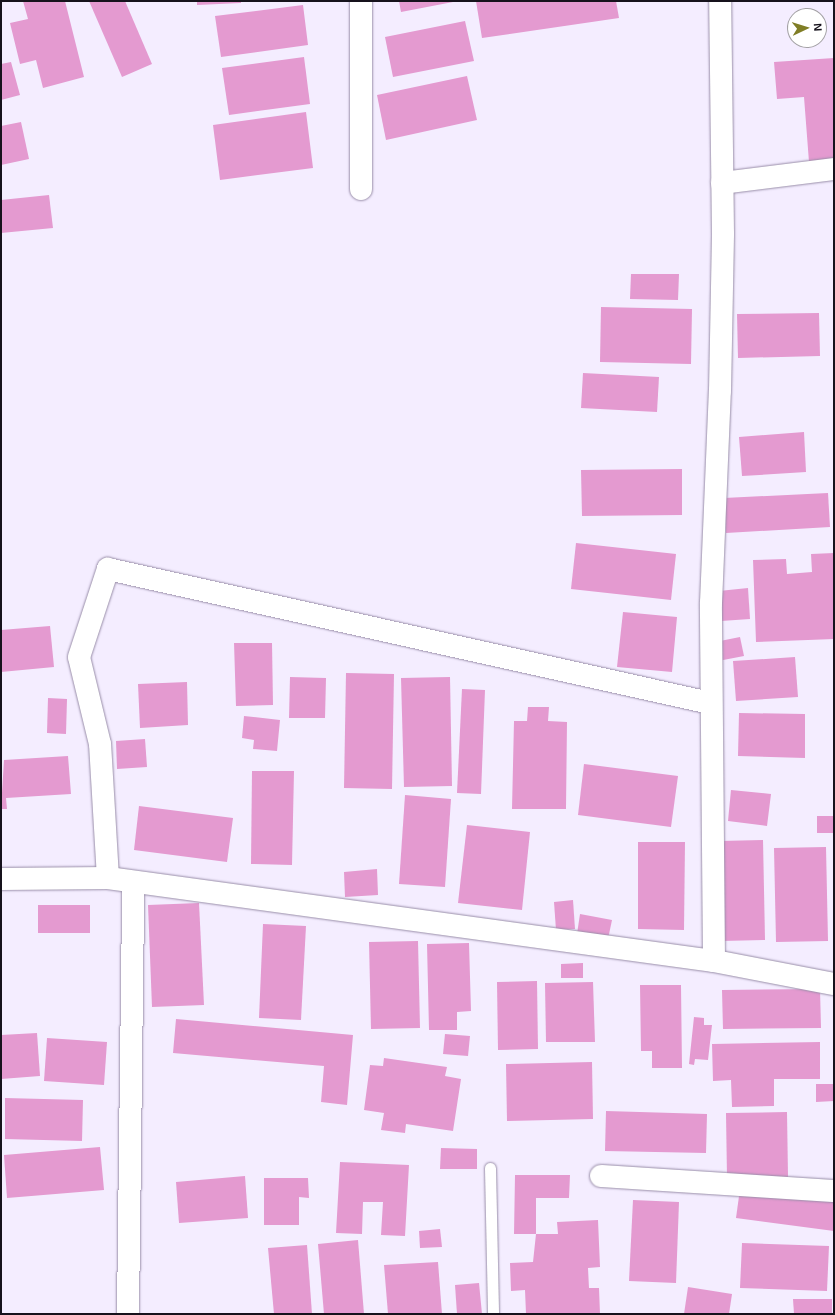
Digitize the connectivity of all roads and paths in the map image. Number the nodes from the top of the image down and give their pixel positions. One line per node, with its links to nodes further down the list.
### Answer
1 (361, 1): 5 (street)
2 (720, 1): 4 (street)
3 (834, 169): 4 (street)
4 (722, 183): 6 (street)
5 (361, 189)
6 (710, 703): 7 (street); 10 (street)
7 (108, 878): 8 (street); 9 (street)
8 (1, 879)
9 (133, 883): 10 (street); 15 (street)
10 (714, 961): 11 (street)
11 (834, 984)
12 (490, 1168): 16 (lane)
13 (601, 1176): 14 (street)
14 (834, 1191)
15 (128, 1314)
16 (493, 1314)

